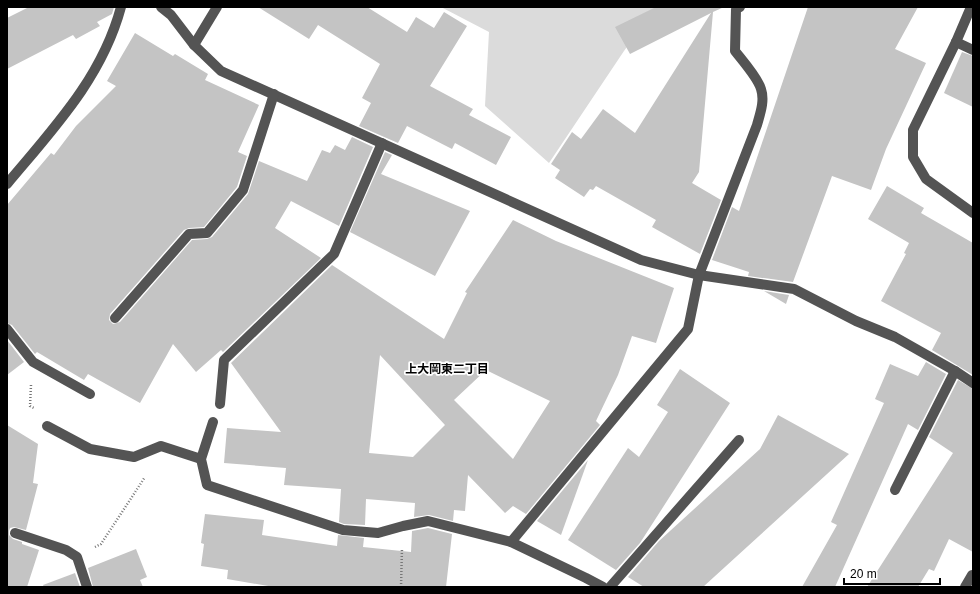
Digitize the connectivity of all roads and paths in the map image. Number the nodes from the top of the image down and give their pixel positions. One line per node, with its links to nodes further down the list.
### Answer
1 (121, 7): 11 (street)
2 (161, 7): 7 (street)
3 (218, 7): 7 (street)
4 (740, 7): 13 (street)
5 (971, 7): 6 (street)
6 (956, 42): 8 (street); 12 (street)
7 (194, 45): 9 (street)
8 (973, 50)
9 (274, 94): 10 (street); 14 (street)
10 (382, 143): 13 (street); 19 (street)
11 (7, 184)
12 (973, 213)
13 (698, 275): 16 (street); 28 (street)
14 (115, 318)
15 (7, 329): 18 (street)
16 (955, 371): 17 (street); 25 (street)
17 (973, 383)
18 (90, 394)
19 (220, 404)
20 (213, 422): 23 (street)
21 (47, 426): 23 (street)
22 (739, 440): 35 (street)
23 (201, 459): 26 (street)
24 (146, 476): 29 (path)
25 (896, 490)
26 (403, 526): 28 (street); 33 (path)
27 (15, 533): 29 (street)
28 (511, 542): 31 (street)
29 (77, 556): 32 (street)
30 (972, 575): 36 (street)
31 (586, 582): 34 (street)
32 (87, 587)
33 (401, 587)
34 (603, 587)
35 (610, 587)
36 (965, 587)

